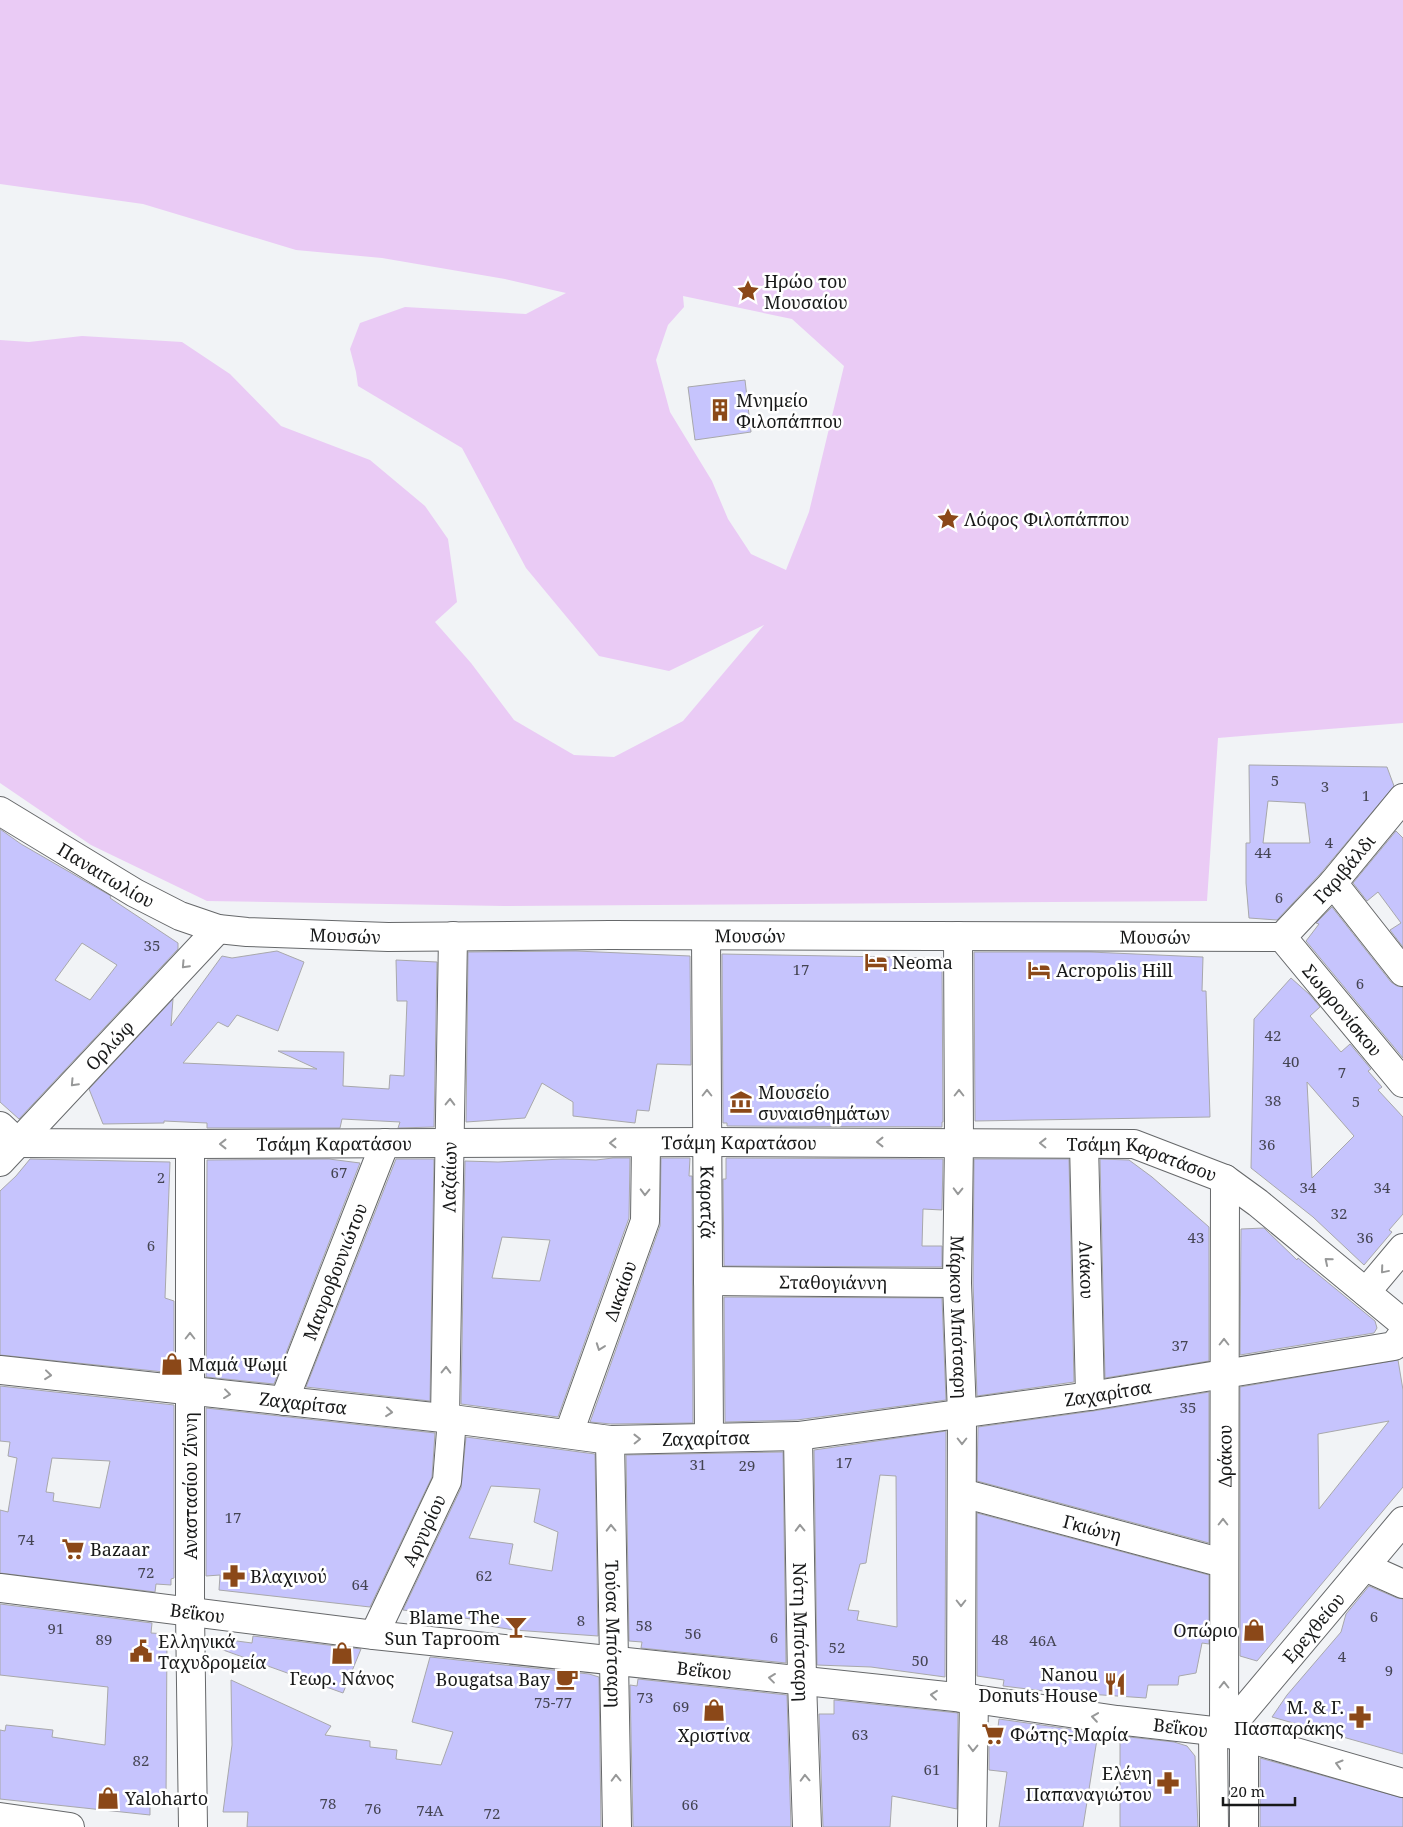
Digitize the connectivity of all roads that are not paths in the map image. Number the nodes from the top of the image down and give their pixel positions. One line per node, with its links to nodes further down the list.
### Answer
1 (1403, 798): 3 (street, Γαριβάλδι)
2 (0, 811): 4 (street, Παναιτωλίου)
3 (1333, 883): 8 (street, Γαριβάλδι); 9 (street)
4 (218, 929): 5 (street, Μουσών); 11 (street, Ορλώφ, one-way to 11)
5 (453, 936): 6 (street, Μουσών); 17 (street, Λαζαίων, one-way to 5)
6 (706, 936): 7 (street, Μουσών); 12 (street, Καρατζά, one-way to 6)
7 (958, 936): 8 (street, Μουσών); 13 (street, Μάρκου Μπότσαρη, one-way to 7)
8 (1282, 937): 10 (street, Σωφρονίσκου)
9 (1403, 972)
10 (1403, 1083)
11 (9, 1134): 16 (street, Τσάμη Καρατάσου); 19 (street, Ορλώφ)
12 (707, 1142): 13 (street, Τσάμη Καρατάσου, one-way to 12); 15 (street, Τσάμη Καρατάσου); 22 (street, Καρατζά)
13 (959, 1142): 18 (street, Τσάμη Καρατάσου, one-way to 13); 23 (street, Μάρκου Μπότσαρη, one-way to 23)
14 (385, 1143): 16 (street, Τσάμη Καρατάσου, one-way to 16); 17 (street, Τσάμη Καρατάσου); 31 (street, Μαυροβουνιώτου)
15 (646, 1143): 17 (street, Τσάμη Καρατάσου, one-way to 17); 34 (street, Δικαίου, one-way to 34)
16 (190, 1144): 29 (street, Αναστασίου Ζίννη, one-way to 16)
17 (449, 1144): 33 (street, Λαζαίων, one-way to 17)
18 (1084, 1144): 20 (street, Τσάμη Καρατάσου); 30 (street, Λιάκου)
19 (0, 1162)
20 (1225, 1179): 24 (street, Τσάμη Καρατάσου, one-way to 20); 28 (street, Δράκου, one-way to 20)
21 (1403, 1248): 24 (street, one-way to 24)
22 (708, 1281): 23 (street, Σταθογιάννη); 36 (street, Καρατζά)
23 (957, 1282): 32 (street, Μάρκου Μπότσαρη)
24 (1366, 1292): 25 (street, Τσάμη Καρατάσου)
25 (1403, 1324)
26 (1403, 1334): 28 (street, Ζαχαρίτσα)
27 (0, 1370): 29 (street, Ζαχαρίτσα, one-way to 29)
28 (1224, 1373): 30 (street, Ζαχαρίτσα); 40 (street, Δράκου, one-way to 28)
29 (190, 1390): 31 (street, Ζαχαρίτσα, one-way to 31); 44 (street, Αναστασίου Ζίννη)
30 (1090, 1396): 32 (street, Ζαχαρίτσα)
31 (284, 1400): 33 (street, Ζαχαρίτσα, one-way to 33)
32 (962, 1414): 35 (street, Ζαχαρίτσα); 38 (street, Μάρκου Μπότσαρη, one-way to 38)
33 (449, 1419): 34 (street, Ζαχαρίτσα); 45 (street, Αργυρίου)
34 (569, 1433): 37 (street, Ζαχαρίτσα)
35 (798, 1436): 36 (street, Ζαχαρίτσα); 47 (street, Νότη Μπότσαρη, one-way to 35)
36 (709, 1437): 37 (street, Ζαχαρίτσα, one-way to 36)
37 (610, 1440): 46 (street, Τούσα Μπότσαρη, one-way to 37)
38 (962, 1493): 40 (street, Γκιώνη); 48 (street, Μάρκου Μπότσαρη, one-way to 48)
39 (1403, 1520): 41 (street, Ερεχθείου)
40 (1223, 1563): 49 (street, Δράκου, one-way to 40)
41 (1365, 1566): 42 (street); 49 (street, Ερεχθείου)
42 (1403, 1584)
43 (0, 1588): 44 (street, Βεΐκου)
44 (190, 1612): 45 (street, Βεΐκου); 53 (street, Αναστασίου Ζίννη)
45 (374, 1635): 46 (street, Βεΐκου)
46 (614, 1659): 47 (street, Βεΐκου, one-way to 46); 54 (street, Τούσα Μπότσαρη, one-way to 46)
47 (802, 1681): 48 (street, Βεΐκου, one-way to 47); 55 (street, Νότη Μπότσαρη, one-way to 47)
48 (967, 1698): 49 (street, Βεΐκου, one-way to 48); 56 (street, Μάρκου Μπότσαρη, one-way to 56)
49 (1227, 1734): 50 (street, Βεΐκου, one-way to 49); 57 (street, Δράκου); 58 (street, Δράκου)
50 (1403, 1782)
51 (0, 1817): 52 (street)
52 (70, 1827)
53 (193, 1827)
54 (617, 1827)
55 (807, 1827)
56 (972, 1827)
57 (1214, 1827)
58 (1244, 1827)

